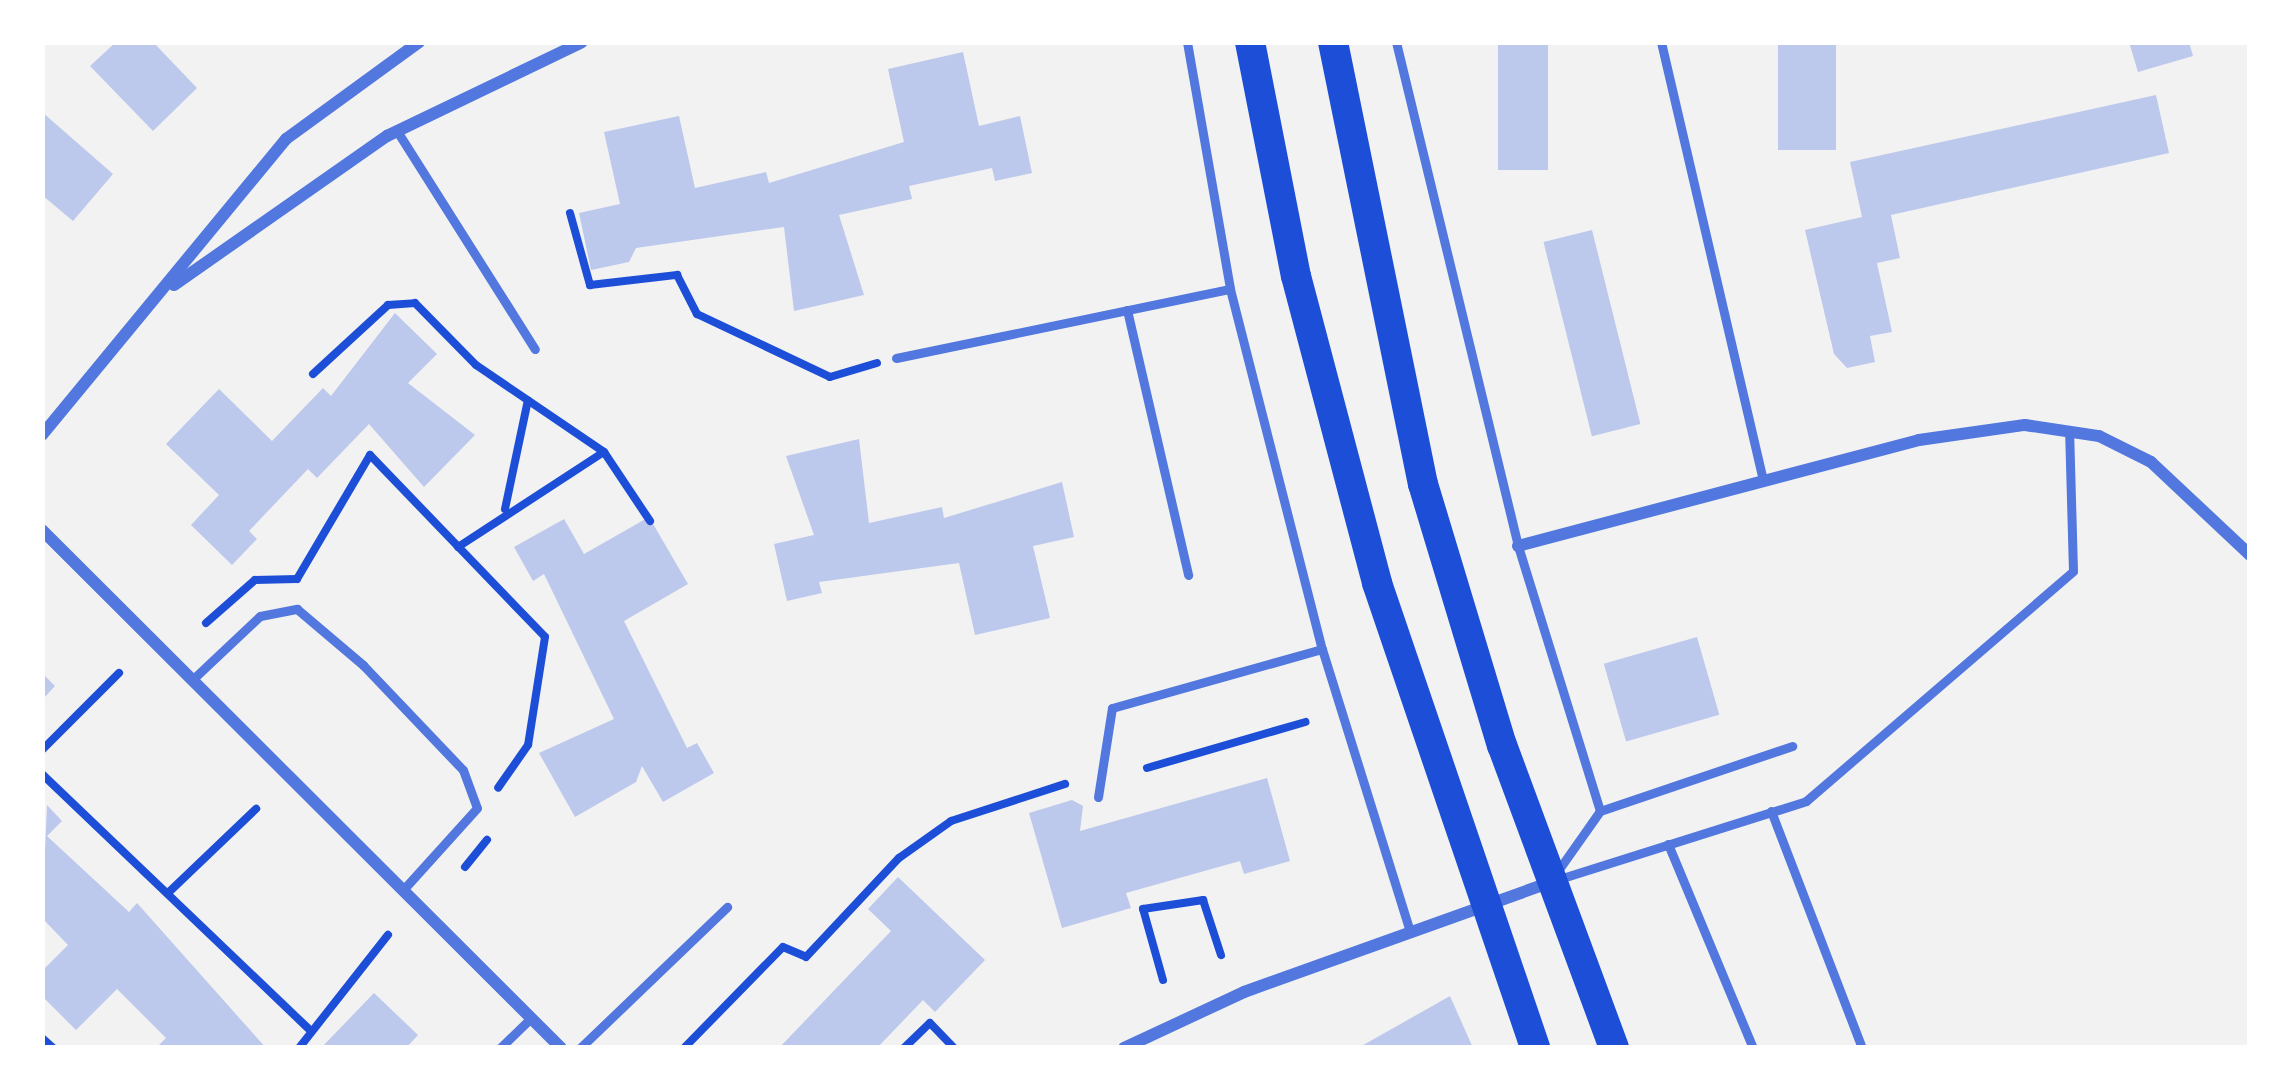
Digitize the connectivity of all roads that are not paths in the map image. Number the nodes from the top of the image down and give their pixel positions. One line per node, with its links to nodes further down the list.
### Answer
1 (418, 42): 9 (street)
2 (582, 42): 8 (street)
3 (1186, 42): 10 (lane)
4 (1250, 42): 30 (main road)
5 (1333, 42): 28 (main road)
6 (1396, 42): 18 (lane)
7 (1661, 42): 16 (lane)
8 (397, 130): 9 (street); 12 (lane)
9 (168, 289): 15 (street)
10 (1230, 290): 11 (lane); 21 (lane)
11 (1127, 310): 13 (lane); 20 (lane)
12 (535, 349)
13 (896, 358)
14 (2069, 431): 16 (street); 19 (street); 26 (lane)
15 (42, 435)
16 (1763, 481): 18 (street)
17 (42, 530): 22 (street)
18 (1517, 546): 25 (lane)
19 (2250, 555)
20 (1187, 575)
21 (1322, 649): 24 (lane); 32 (lane)
22 (192, 680): 29 (street); 29 (lane)
23 (1792, 746): 25 (lane)
24 (1098, 797)
25 (1600, 811): 28 (lane)
26 (1772, 812): 27 (lane); 41 (lane)
27 (1668, 844): 28 (lane); 40 (lane)
28 (1551, 882): 30 (street); 39 (main road)
29 (403, 890): 33 (street)
30 (1479, 907): 32 (street); 38 (main road)
31 (727, 908): 36 (lane)
32 (1410, 932): 37 (street)
33 (530, 1018): 34 (lane); 35 (street)
34 (500, 1048)
35 (561, 1048)
36 (580, 1048)
37 (1124, 1048)
38 (1535, 1048)
39 (1614, 1048)
40 (1753, 1048)
41 (1862, 1048)

